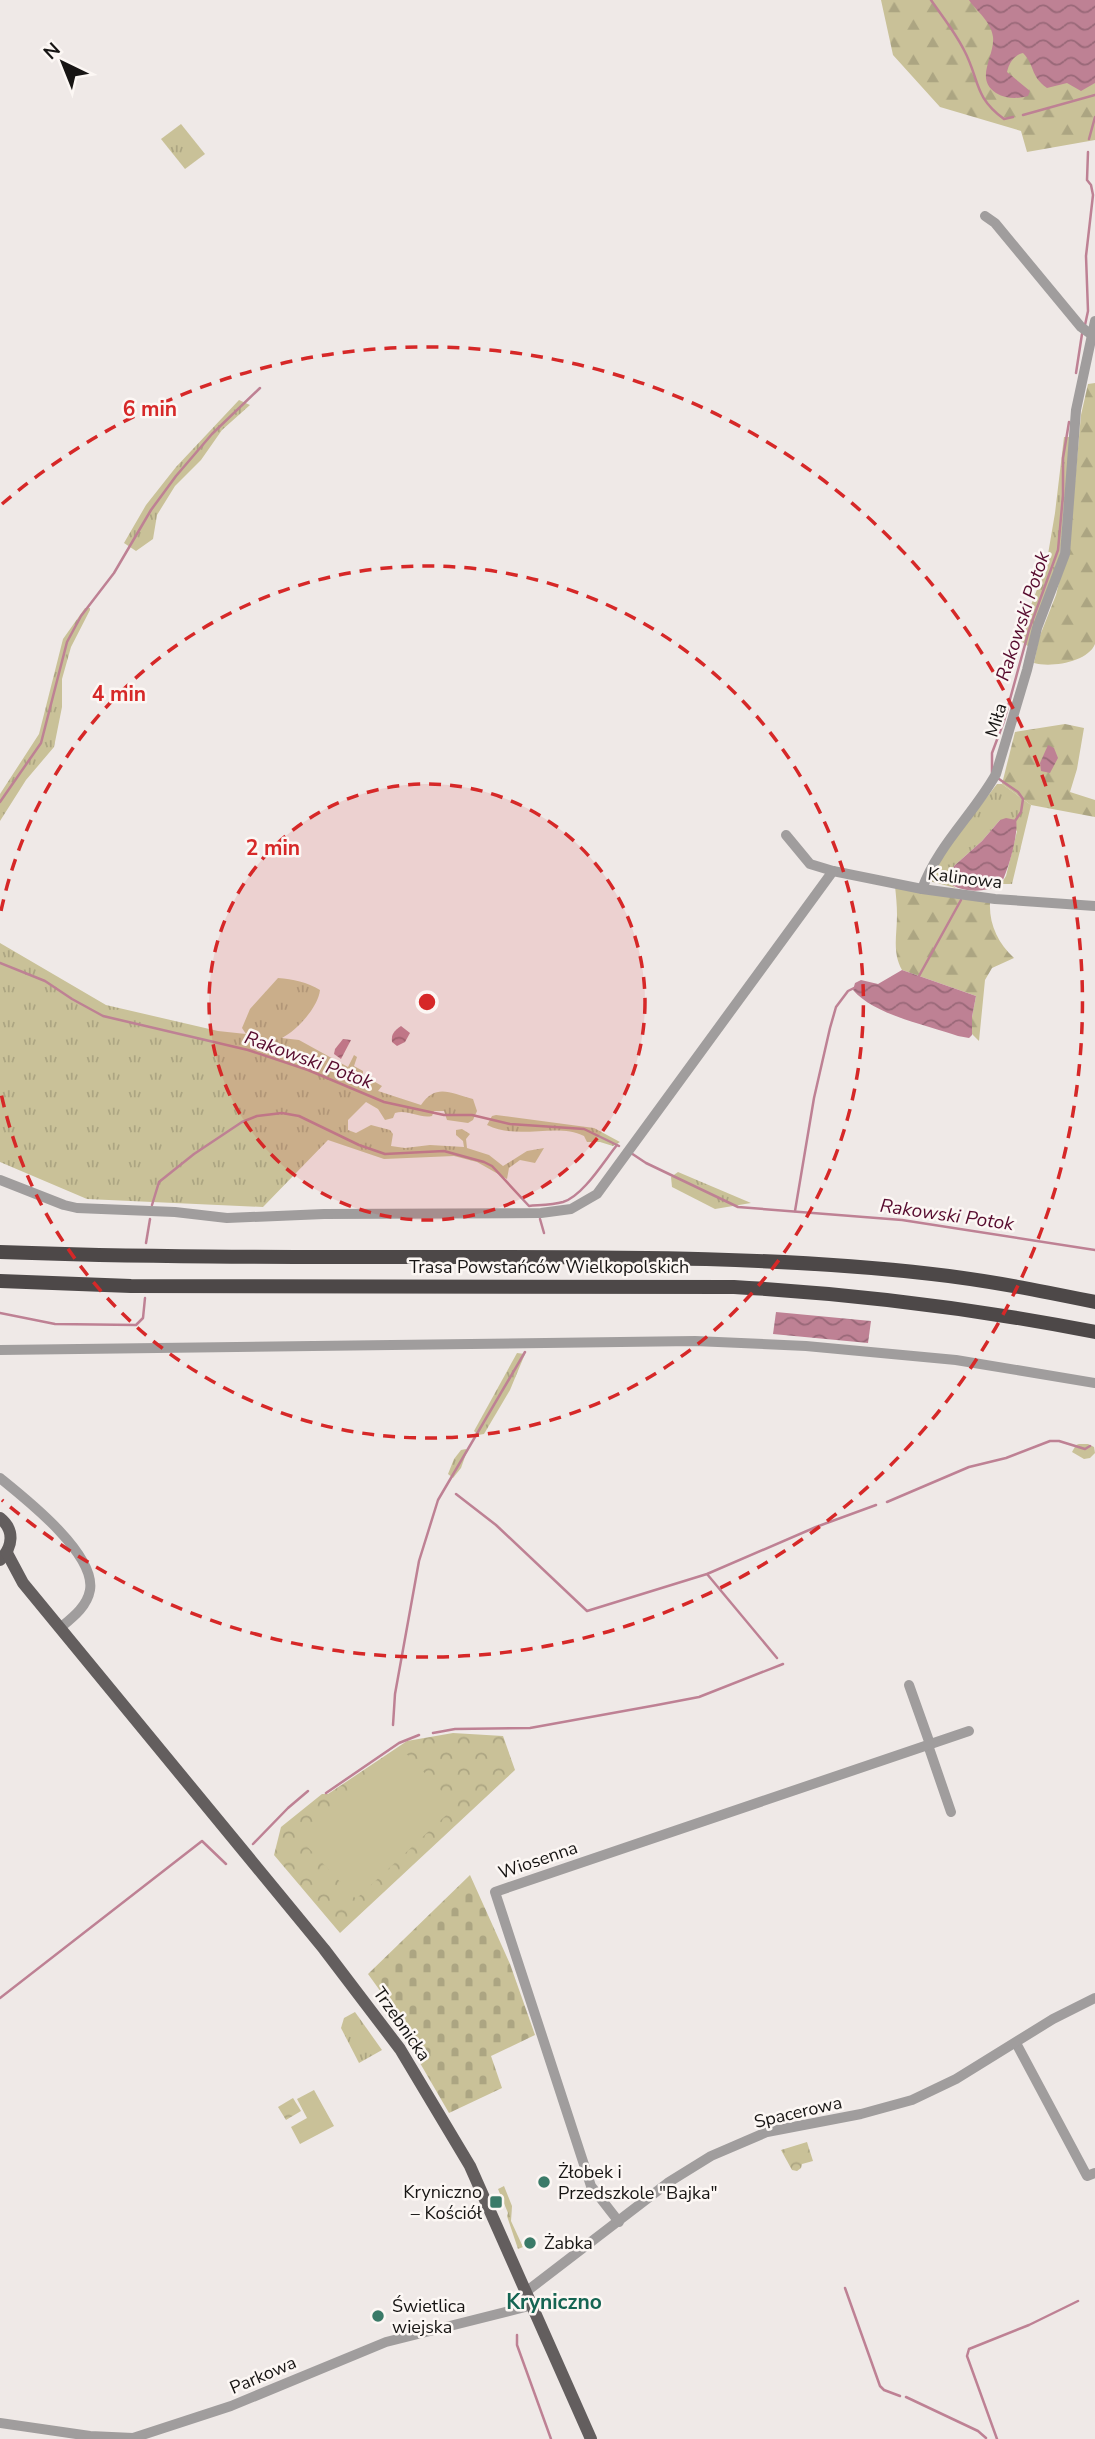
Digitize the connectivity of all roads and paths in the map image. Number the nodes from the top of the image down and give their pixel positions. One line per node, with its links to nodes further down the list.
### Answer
1 (985, 216): 3 (street)
2 (1095, 321): 3 (street, Miła)
3 (1092, 335): 6 (street, Miła)
4 (786, 835): 5 (street, Kalinowa)
5 (833, 871): 6 (street, Kalinowa); 8 (street)
6 (922, 890): 7 (street, Kalinowa)
7 (1095, 906)
8 (0, 1180)
9 (0, 1252): 11 (highway, Trasa Powstańców Wielkopolskich)
10 (0, 1281): 12 (highway, Trasa Powstańców Wielkopolskich)
11 (1095, 1302)
12 (1095, 1332)
13 (0, 1350): 14 (street)
14 (1095, 1383)
15 (0, 1478): 20 (street)
16 (0, 1518): 17 (main road)
17 (4, 1556): 19 (main road)
18 (0, 1568): 19 (main road)
19 (23, 1583): 20 (main road, Trzebnicka)
20 (60, 1629): 29 (main road, Trzebnicka)
21 (909, 1685): 23 (street)
22 (969, 1731): 23 (street, Wiosenna)
23 (929, 1744): 24 (street); 28 (street, Wiosenna)
24 (951, 1812)
25 (1095, 1998): 26 (street, Spacerowa)
26 (1016, 2043): 27 (street); 28 (street, Spacerowa)
27 (1095, 2173)
28 (619, 2222): 29 (street, Spacerowa)
29 (527, 2291): 30 (main road, Trzebnicka)
30 (533, 2305): 31 (street, Parkowa); 32 (main road, Trzebnicka)
31 (0, 2423)
32 (591, 2439)

